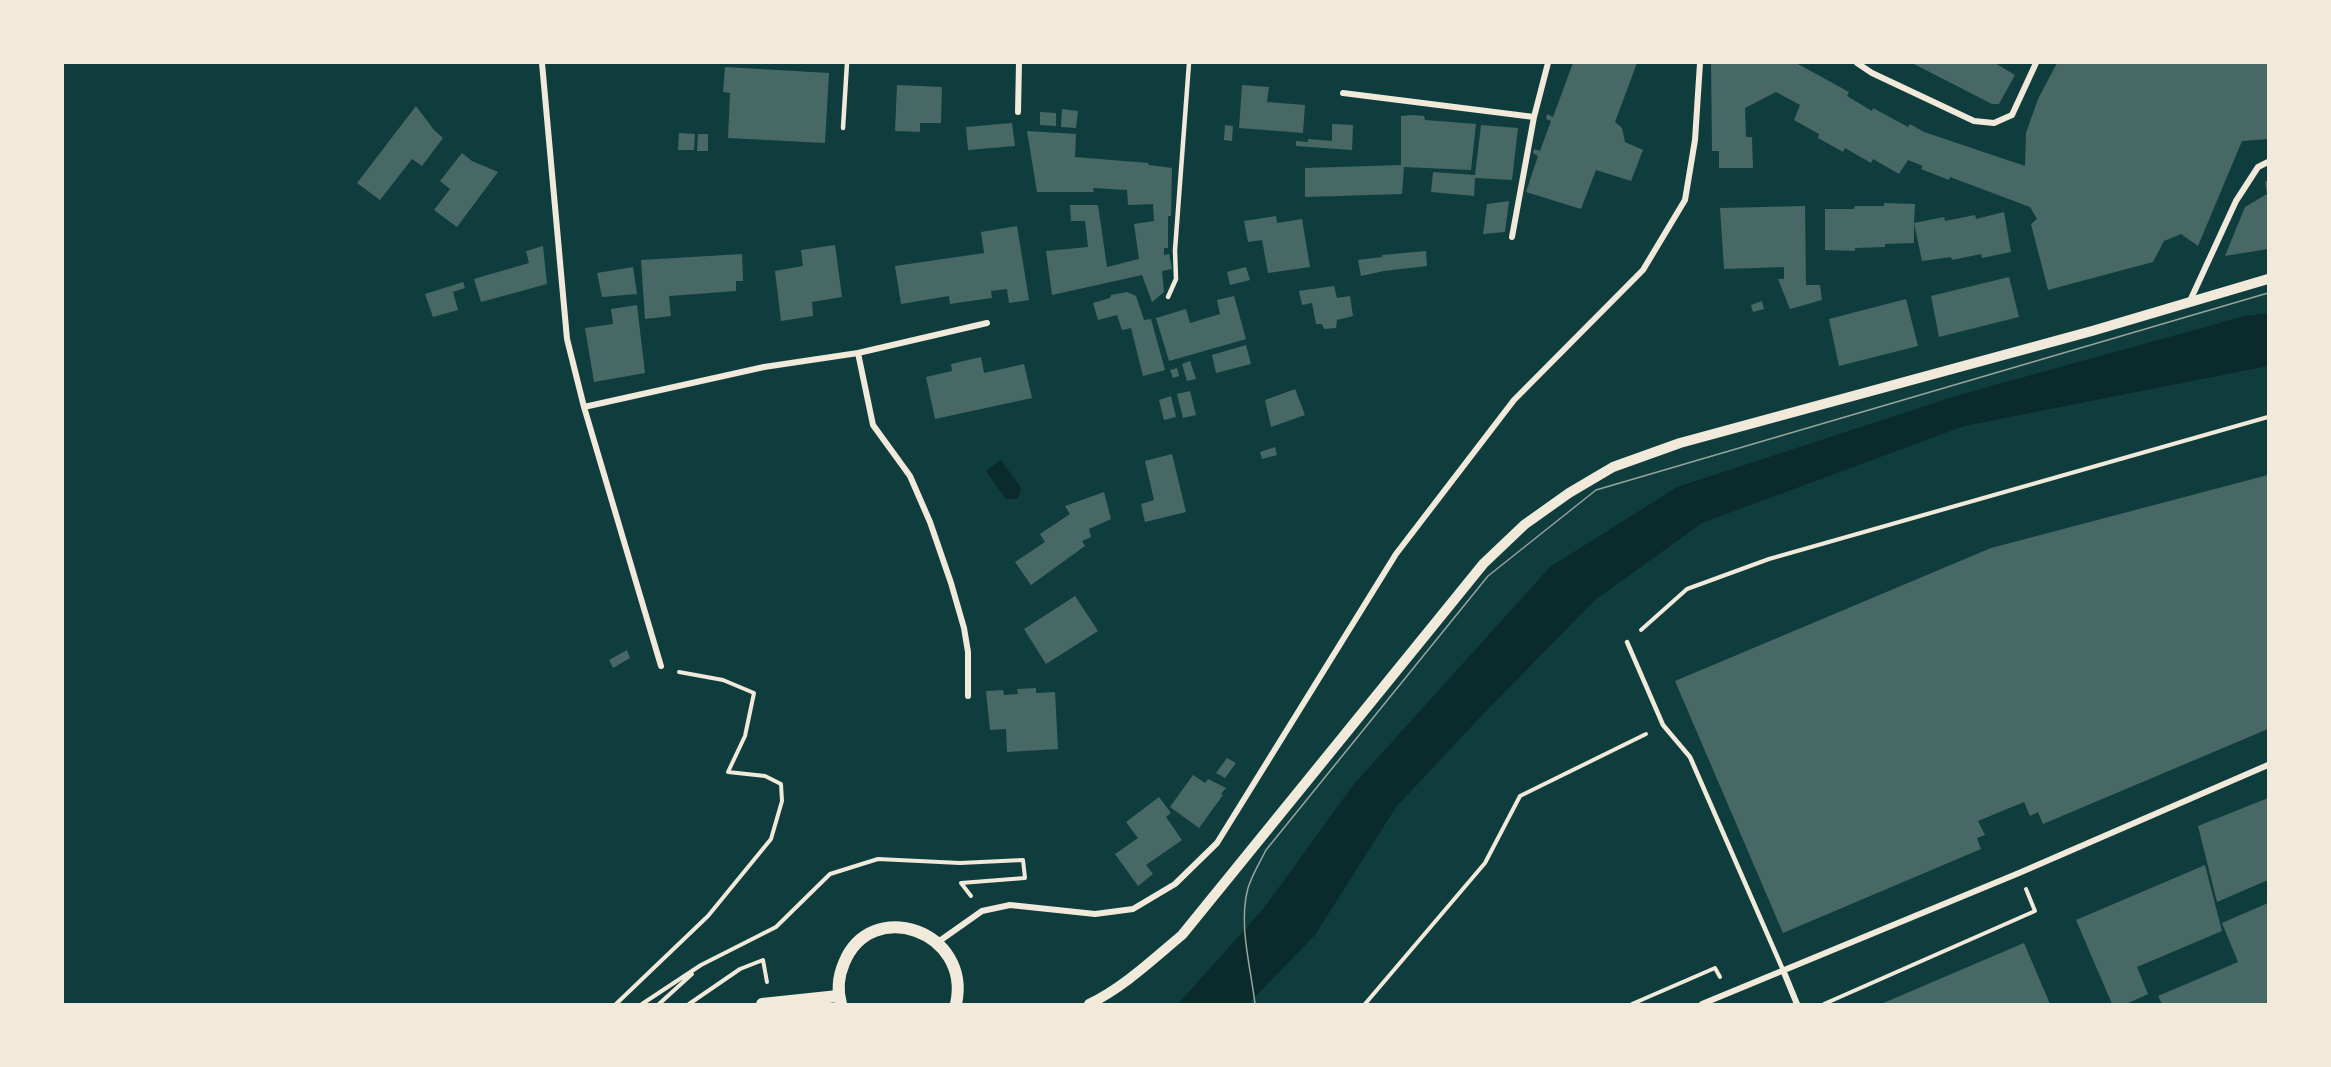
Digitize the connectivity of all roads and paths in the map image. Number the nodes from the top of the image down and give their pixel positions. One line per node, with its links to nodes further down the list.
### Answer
1 (542, 63): 20 (street)
2 (847, 63): 12 (lane)
3 (1019, 63): 10 (street)
4 (1189, 63): 16 (lane)
5 (1548, 63): 11 (street)
6 (1700, 63): 28 (street)
7 (1857, 63): 8 (street)
8 (2036, 63)
9 (1343, 93): 11 (street)
10 (1018, 112)
11 (1534, 117): 14 (street)
12 (843, 128)
13 (2268, 162): 17 (street)
14 (1512, 237)
15 (2268, 279): 17 (street)
16 (1168, 297)
17 (2189, 303): 40 (street)
18 (987, 323): 19 (street)
19 (858, 353): 20 (street); 24 (street)
20 (584, 407): 23 (street)
21 (2268, 417): 22 (path)
22 (1627, 642): 25 (lane)
23 (661, 666): 35 (path)
24 (969, 696)
25 (1663, 725): 31 (lane); 41 (path)
26 (2268, 765): 31 (street)
27 (2024, 885): 45 (path)
28 (982, 911): 29 (street); 30 (path)
29 (938, 942): 33 (main road); 39 (main road)
30 (701, 965): 36 (path); 37 (path)
31 (1783, 970): 43 (street); 44 (street)
32 (1720, 978): 42 (path)
33 (839, 1000): 34 (main road)
34 (765, 1003): 38 (path)
35 (616, 1004)
36 (642, 1004)
37 (659, 1004)
38 (689, 1004)
39 (956, 1004)
40 (1089, 1004)
41 (1365, 1004)
42 (1632, 1004)
43 (1702, 1004)
44 (1797, 1004)
45 (1824, 1004)

